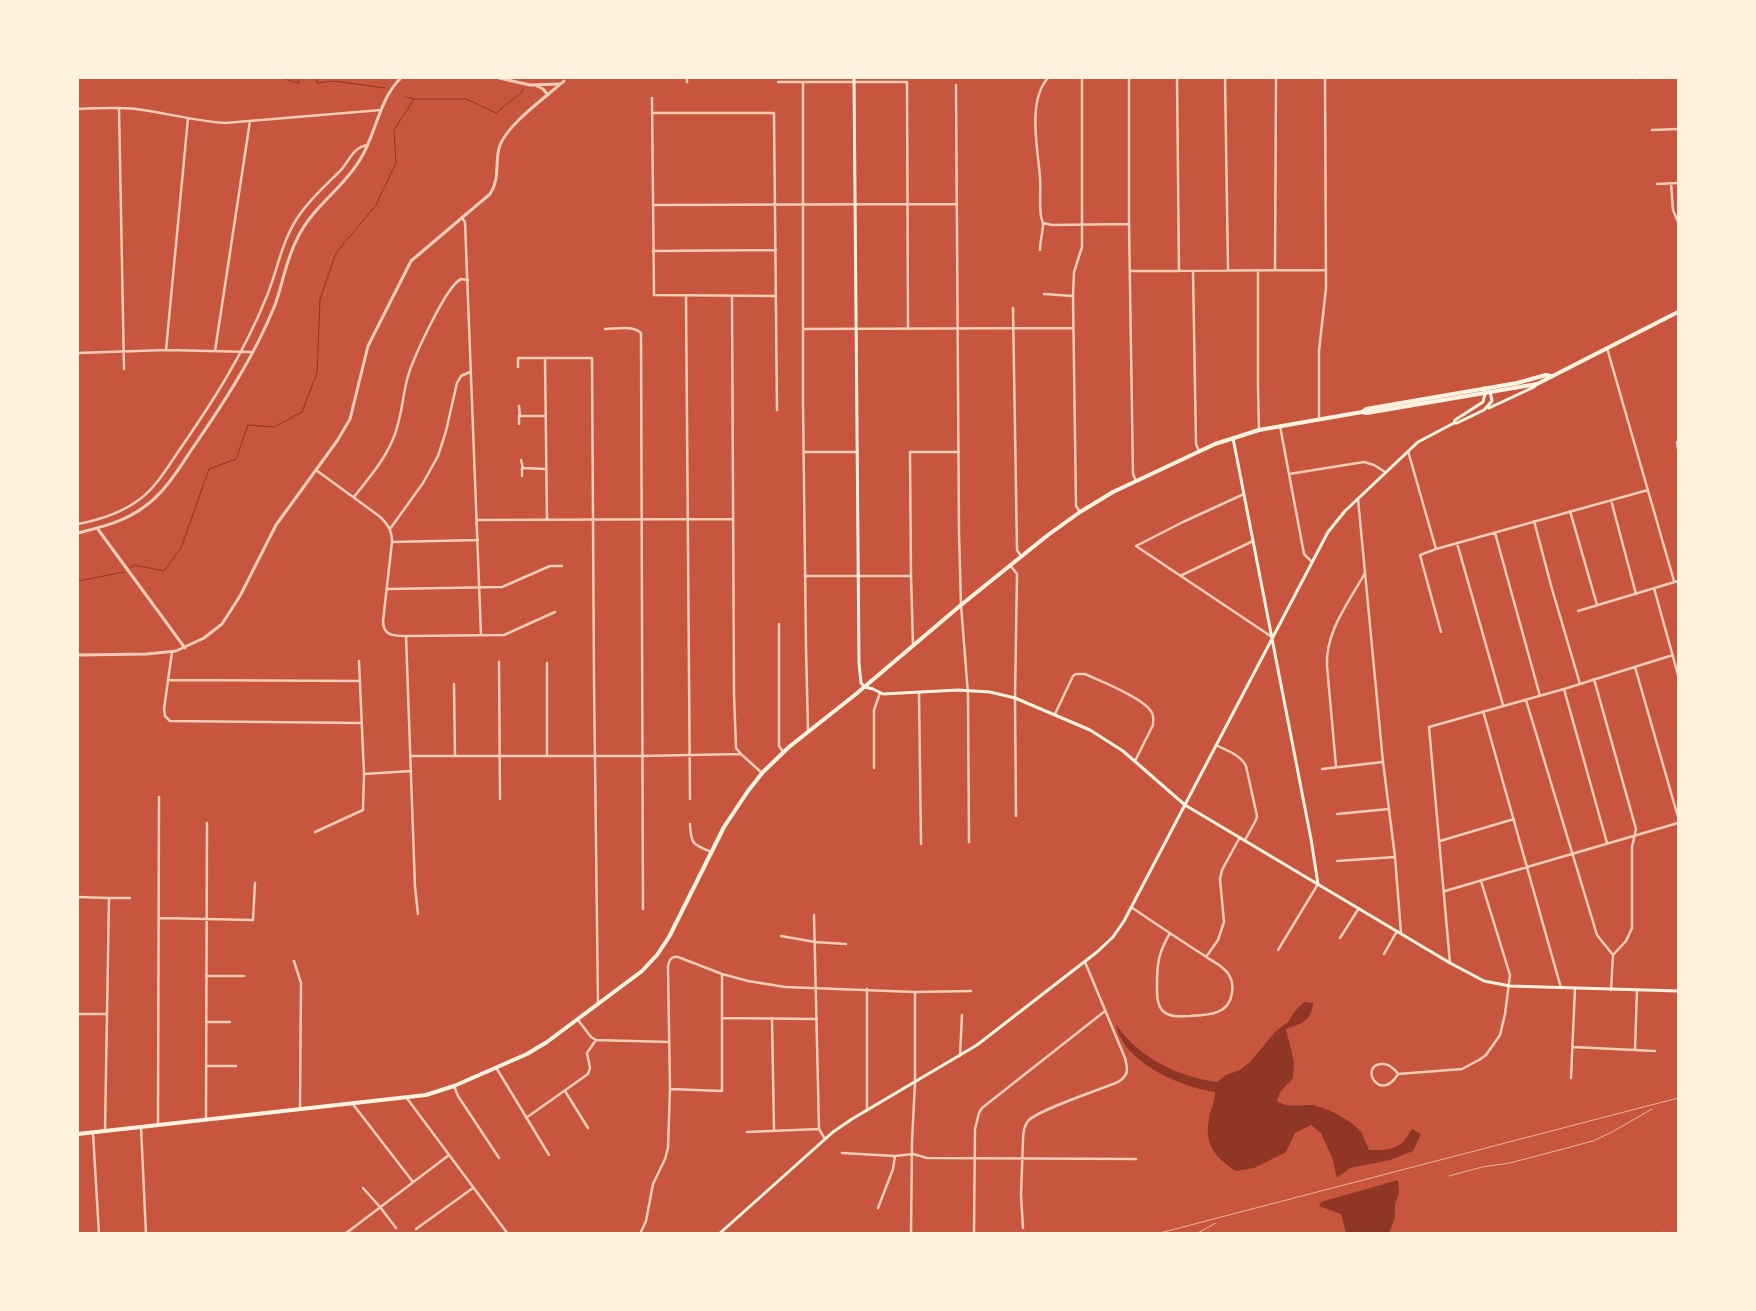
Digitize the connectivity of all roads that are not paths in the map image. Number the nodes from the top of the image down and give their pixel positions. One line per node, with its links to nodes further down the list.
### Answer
1 (401, 78): 23 (street)
2 (499, 78): 17 (street)
3 (687, 78): 13 (street)
4 (854, 78): 15 (main road)
5 (1048, 78): 41 (street)
6 (1082, 78): 42 (street)
7 (1129, 78): 43 (street)
8 (1177, 78): 53 (street)
9 (1225, 78): 47 (street)
10 (1276, 78): 50 (street)
11 (1325, 78): 51 (street)
12 (566, 79): 17 (street); 19 (street)
13 (687, 82)
14 (778, 82): 16 (street)
15 (854, 82): 16 (street); 33 (main road); 34 (street)
16 (802, 83): 38 (street)
17 (530, 85): 19 (street)
18 (956, 85): 35 (street)
19 (548, 95): 39 (street)
20 (652, 98): 24 (street)
21 (119, 108): 22 (street); 25 (street); 71 (street)
22 (78, 109)
23 (382, 110): 26 (street); 29 (street)
24 (652, 113): 36 (street); 37 (street)
25 (188, 118): 26 (street); 70 (street)
26 (250, 121): 72 (street)
27 (1678, 129): 28 (street)
28 (1652, 130)
29 (369, 144): 73 (street); 74 (street)
30 (1671, 183): 31 (street); 32 (street); 40 (street)
31 (1678, 183)
32 (1657, 184)
33 (855, 204): 34 (street); 38 (street); 65 (main road)
34 (908, 204): 35 (street); 66 (street)
35 (956, 204): 67 (street)
36 (653, 205): 37 (street); 46 (street)
37 (776, 205): 38 (street); 44 (street)
38 (802, 206): 64 (street)
39 (461, 217): 54 (street); 107 (street)
40 (1678, 222)
41 (1043, 223): 42 (street); 45 (street)
42 (1082, 224): 43 (street); 59 (street)
43 (1129, 224): 52 (street)
44 (776, 250): 46 (street); 58 (street)
45 (1040, 250)
46 (653, 251): 56 (street)
47 (1228, 269): 48 (street); 49 (street)
48 (1193, 270): 53 (street); 99 (street)
49 (1258, 270): 50 (street); 95 (street)
50 (1275, 270): 51 (street)
51 (1326, 270): 91 (street)
52 (1130, 271): 53 (street); 111 (street)
53 (1179, 271)
54 (468, 280): 79 (street); 114 (street)
55 (1044, 294): 59 (street)
56 (686, 296): 57 (street); 119 (street)
57 (732, 296): 58 (street); 122 (street)
58 (776, 296): 86 (street)
59 (1073, 296): 62 (street)
60 (1014, 308): 68 (street)
61 (1678, 312): 69 (main road)
62 (1073, 328): 68 (street); 118 (street)
63 (605, 329): 121 (street)
64 (804, 329): 65 (street); 101 (street)
65 (856, 329): 66 (street); 102 (main road)
66 (908, 329): 67 (street)
67 (958, 329): 68 (street); 103 (street)
68 (1014, 329): 136 (street)
69 (1607, 348): 80 (main road); 112 (street)
70 (166, 350): 71 (street); 72 (street)
71 (125, 351): 75 (street); 78 (street)
72 (215, 351): 73 (street)
73 (241, 352): 74 (street); 126 (street)
74 (252, 352): 127 (street)
75 (78, 353)
76 (545, 358): 77 (street); 90 (street); 120 (street)
77 (518, 367)
78 (124, 369)
79 (470, 372): 123 (street); 128 (street)
80 (1551, 376): 81 (main road); 82 (main road)
81 (1536, 384): 83 (main road); 87 (main road)
82 (1486, 388): 83 (main road); 84 (main road); 88 (main road)
83 (1491, 393): 84 (main road); 87 (main road)
84 (1484, 394): 88 (main road); 92 (main road)
85 (519, 406): 89 (street)
86 (777, 410)
87 (1484, 410): 92 (main road)
88 (1362, 412): 91 (main road)
89 (519, 414): 90 (street); 93 (street)
90 (546, 416): 106 (street)
91 (1319, 419): 94 (main road)
92 (1454, 423): 100 (main road)
93 (519, 424)
94 (1280, 426): 95 (main road); 109 (street)
95 (1259, 430): 96 (main road)
96 (1233, 438): 99 (main road); 113 (main road)
97 (1677, 442): 98 (street)
98 (1678, 449)
99 (1199, 451): 111 (main road)
100 (1408, 451): 108 (main road); 135 (street)
101 (804, 452): 102 (street); 141 (street)
102 (857, 452): 142 (main road)
103 (960, 452): 143 (street); 150 (street)
104 (521, 460): 105 (street)
105 (522, 468): 106 (street); 110 (street)
106 (546, 469): 124 (street)
107 (316, 470): 114 (street); 160 (street)
108 (1385, 472): 109 (street); 115 (main road)
109 (1289, 474): 137 (street)
110 (522, 476)
111 (1136, 481): 118 (main road)
112 (1648, 490): 116 (street); 145 (street)
113 (1244, 494): 132 (main road); 144 (street)
114 (354, 497): 128 (street)
115 (1358, 499): 137 (main road); 140 (street)
116 (1611, 500): 117 (street); 149 (street)
117 (1570, 511): 125 (street); 151 (street)
118 (1080, 512): 136 (main road)
119 (688, 518): 121 (street); 122 (street); 190 (street)
120 (594, 519): 121 (street); 124 (street); 195 (street)
121 (641, 519): 196 (street)
122 (733, 519): 189 (street)
123 (477, 520): 124 (street); 131 (street)
124 (547, 520)
125 (1534, 521): 130 (street); 173 (street)
126 (78, 524)
127 (97, 528): 129 (street); 160 (street)
128 (390, 529): 133 (street)
129 (78, 533)
130 (1495, 533): 134 (street); 179 (street)
131 (478, 540): 133 (street); 146 (street)
132 (1253, 541): 144 (street); 158 (main road)
133 (392, 542): 148 (street)
134 (1457, 543): 135 (street); 182 (street)
135 (1436, 549): 155 (street)
136 (1021, 556): 138 (main road)
137 (1312, 562): 158 (main road)
138 (1010, 565): 150 (main road); 180 (street)
139 (562, 566): 146 (street)
140 (1366, 572): 198 (street); 199 (street)
141 (805, 576): 142 (street); 186 (street)
142 (858, 576): 143 (street); 174 (main road)
143 (910, 576): 159 (street)
144 (1180, 576): 158 (street)
145 (1676, 581): 147 (street)
146 (479, 588): 148 (street); 156 (street)
147 (1654, 588): 149 (street); 163 (street)
148 (387, 589): 157 (street)
149 (1636, 594): 151 (street)
150 (961, 605): 159 (main road); 176 (street)
151 (1597, 605): 152 (street)
152 (1578, 611)
153 (555, 612): 156 (street)
154 (779, 624): 188 (street)
155 (1441, 632)
156 (481, 635): 157 (street)
157 (406, 636): 191 (street)
158 (1272, 638): 187 (main road); 232 (main road)
159 (913, 645): 174 (main road)
160 (185, 648): 161 (street)
161 (172, 652): 162 (street); 170 (street)
162 (78, 655)
163 (1673, 655): 167 (street); 168 (street)
164 (359, 661): 171 (street)
165 (499, 662): 193 (street)
166 (547, 663): 194 (street)
167 (1635, 667): 169 (street); 212 (street)
168 (1678, 675)
169 (1594, 679): 173 (street); 218 (street)
170 (168, 680): 171 (street); 185 (street)
171 (360, 681): 185 (street)
172 (454, 684): 192 (street)
173 (1580, 684): 175 (street)
174 (865, 687): 178 (main road); 186 (main road)
175 (1564, 689): 179 (street); 223 (street)
176 (968, 690): 177 (main road); 180 (main road); 222 (street)
177 (919, 692): 178 (main road); 224 (street)
178 (880, 693): 200 (street)
179 (1540, 696): 181 (street)
180 (1015, 698): 184 (main road); 211 (street)
181 (1526, 700): 182 (street); 226 (street)
182 (1503, 706): 183 (street)
183 (1483, 711): 213 (street); 221 (street)
184 (1055, 714): 197 (main road); 197 (street)
185 (361, 723): 204 (street)
186 (808, 731): 188 (main road)
187 (1216, 746): 208 (main road); 220 (street)
188 (783, 752): 203 (main road)
189 (741, 754): 190 (street); 203 (street)
190 (690, 755): 196 (street); 206 (street)
191 (411, 756): 192 (street); 202 (street)
192 (456, 756): 193 (street)
193 (500, 756): 194 (street); 207 (street)
194 (546, 756): 195 (street)
195 (594, 756): 196 (street); 270 (street)
196 (641, 756): 239 (street)
197 (1135, 761): 208 (main road)
198 (1383, 762): 199 (street); 209 (street)
199 (1336, 766): 201 (street)
200 (874, 768)
201 (1322, 769)
202 (411, 772): 204 (street); 240 (street)
203 (762, 773): 225 (main road)
204 (364, 774): 217 (street)
205 (159, 797): 242 (street)
206 (690, 798)
207 (500, 799)
208 (1185, 805): 219 (main road); 237 (main road)
209 (1388, 809): 210 (street); 227 (street)
210 (1337, 814)
211 (1016, 816)
212 (1678, 817)
213 (1514, 819): 221 (street); 229 (street)
214 (208, 823): 243 (street)
215 (1678, 823): 218 (street)
216 (690, 824): 225 (street)
217 (315, 832)
218 (1636, 834): 223 (street); 252 (street)
219 (1240, 837): 220 (main road); 253 (street)
220 (1245, 840): 232 (main road)
221 (1440, 841): 233 (street)
222 (969, 842)
223 (1607, 843): 226 (street)
224 (921, 844)
225 (711, 852): 270 (main road)
226 (1573, 854): 229 (street); 252 (street)
227 (1394, 857): 228 (street); 244 (street)
228 (1337, 862)
229 (1528, 867): 230 (street); 261 (street)
230 (1481, 880): 233 (street); 260 (street)
231 (255, 883): 243 (street)
232 (1318, 884): 238 (main road); 250 (street)
233 (1444, 891): 256 (street)
234 (78, 897): 235 (street)
235 (109, 898): 236 (street); 273 (street)
236 (130, 898)
237 (1131, 907): 245 (street); 255 (main road)
238 (1359, 908): 244 (main road); 247 (street)
239 (643, 909)
240 (418, 914)
241 (814, 915): 248 (street)
242 (158, 918): 243 (street); 302 (street)
243 (206, 920): 258 (street)
244 (1399, 932): 251 (street); 256 (main road)
245 (1170, 933): 253 (street); 253 (street)
246 (781, 936): 248 (street)
247 (1340, 938)
248 (815, 942): 249 (street); 263 (street)
249 (846, 944)
250 (1278, 950)
251 (1384, 954)
252 (1613, 955): 265 (street)
253 (1206, 958)
254 (294, 960): 298 (street)
255 (1085, 962): 271 (street); 286 (main road)
256 (1450, 963): 260 (main road)
257 (722, 974): 263 (street); 275 (street); 282 (street)
258 (206, 976): 259 (street); 279 (street)
259 (244, 976)
260 (1510, 986): 261 (main road); 290 (street)
261 (1561, 988): 262 (main road)
262 (1574, 988): 265 (main road); 283 (street)
263 (816, 989): 264 (street); 277 (street)
264 (867, 989): 268 (street); 299 (street)
265 (1611, 990): 266 (main road)
266 (1637, 990): 269 (main road); 284 (street)
267 (972, 991): 268 (street)
268 (915, 992): 292 (street)
269 (1678, 992)
270 (598, 1005): 278 (main road)
271 (1105, 1011): 318 (street); 320 (street)
272 (78, 1014): 273 (street)
273 (107, 1014): 307 (street)
274 (962, 1015): 286 (street)
275 (722, 1018): 276 (street); 294 (street)
276 (772, 1018): 277 (street); 306 (street)
277 (817, 1019): 305 (street)
278 (578, 1020): 281 (street); 289 (main road)
279 (206, 1022): 280 (street); 287 (street)
280 (230, 1022)
281 (596, 1040): 282 (street); 295 (street)
282 (669, 1042): 294 (street)
283 (1573, 1047): 284 (street); 291 (street)
284 (1635, 1050): 285 (street)
285 (1655, 1051)
286 (960, 1056): 292 (main road)
287 (206, 1066): 288 (street); 301 (street)
288 (236, 1066)
289 (497, 1069): 293 (main road); 300 (street)
290 (1398, 1074): 290 (street)
291 (1571, 1078)
292 (915, 1083): 299 (main road); 313 (street)
293 (454, 1086): 296 (main road); 317 (street)
294 (670, 1089): 334 (street)
295 (565, 1092): 300 (street); 304 (street)
296 (406, 1098): 297 (main road); 314 (street)
297 (352, 1103): 298 (main road); 321 (street)
298 (300, 1109): 301 (main road)
299 (867, 1110): 311 (main road)
300 (526, 1118): 315 (street)
301 (206, 1120): 302 (main road)
302 (158, 1125): 303 (main road)
303 (141, 1127): 307 (main road); 331 (street)
304 (588, 1128)
305 (819, 1129): 306 (street); 311 (street)
306 (774, 1130): 309 (street)
307 (105, 1131): 308 (main road)
308 (93, 1132): 310 (main road); 330 (street)
309 (747, 1132)
310 (78, 1134)
311 (825, 1138): 335 (main road)
312 (842, 1153): 316 (street)
313 (913, 1154): 316 (street); 318 (street); 336 (street)
314 (449, 1155): 321 (street); 323 (street)
315 (549, 1155)
316 (895, 1156): 325 (street)
317 (499, 1158)
318 (975, 1158): 320 (street); 337 (street)
319 (1136, 1158): 320 (street)
320 (1022, 1159): 327 (street)
321 (413, 1182): 324 (street)
322 (363, 1188): 324 (street)
323 (473, 1188): 328 (street); 333 (street)
324 (380, 1207): 326 (street); 332 (street)
325 (878, 1208)
326 (396, 1228)
327 (1024, 1228)
328 (416, 1229)
329 (1664, 1232): 338 (lane)
330 (99, 1234)
331 (146, 1234)
332 (345, 1234)
333 (508, 1234)
334 (640, 1234)
335 (719, 1234)
336 (911, 1234)
337 (974, 1234)
338 (1658, 1234)

